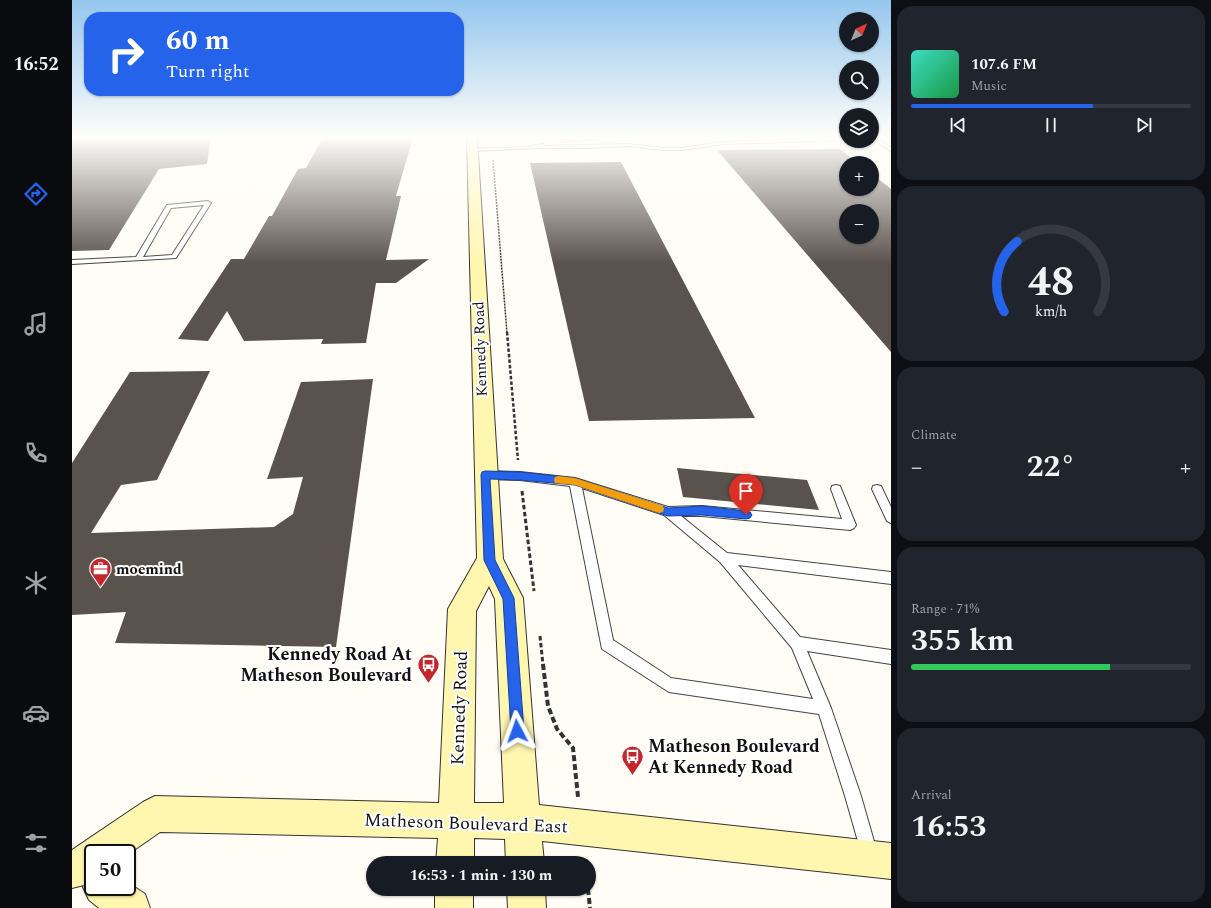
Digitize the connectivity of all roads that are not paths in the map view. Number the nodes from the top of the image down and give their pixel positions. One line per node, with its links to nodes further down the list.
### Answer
1 (473, 179): 4 (main road, Kennedy Road)
2 (138, 259): 2 (lane); 3 (lane)
3 (72, 262)
4 (485, 475): 5 (lane); 11 (main road, Kennedy Road)
5 (575, 482): 8 (lane); 15 (lane)
6 (836, 489): 8 (lane)
7 (877, 489): 9 (lane)
8 (668, 512): 10 (lane)
9 (891, 518)
10 (724, 558): 12 (lane); 13 (lane)
11 (490, 560): 16 (main road, Kennedy Road); 17 (main road, Kennedy Road)
12 (891, 578)
13 (797, 643): 14 (lane); 15 (lane)
14 (891, 657)
15 (824, 708): 21 (lane)
16 (456, 821): 17 (main road, Matheson Boulevard East); 18 (main road, Matheson Boulevard East); 19 (main road, Kennedy Road)
17 (523, 821): 20 (main road, Kennedy Road); 21 (main road, Matheson Boulevard East)
18 (119, 844)
19 (455, 856)
20 (525, 856)
21 (881, 861)
22 (118, 896): 25 (main road, Matheson Boulevard East)
23 (454, 896): 26 (main road)
24 (526, 896): 27 (main road)
25 (131, 908)
26 (454, 908)
27 (527, 908)

